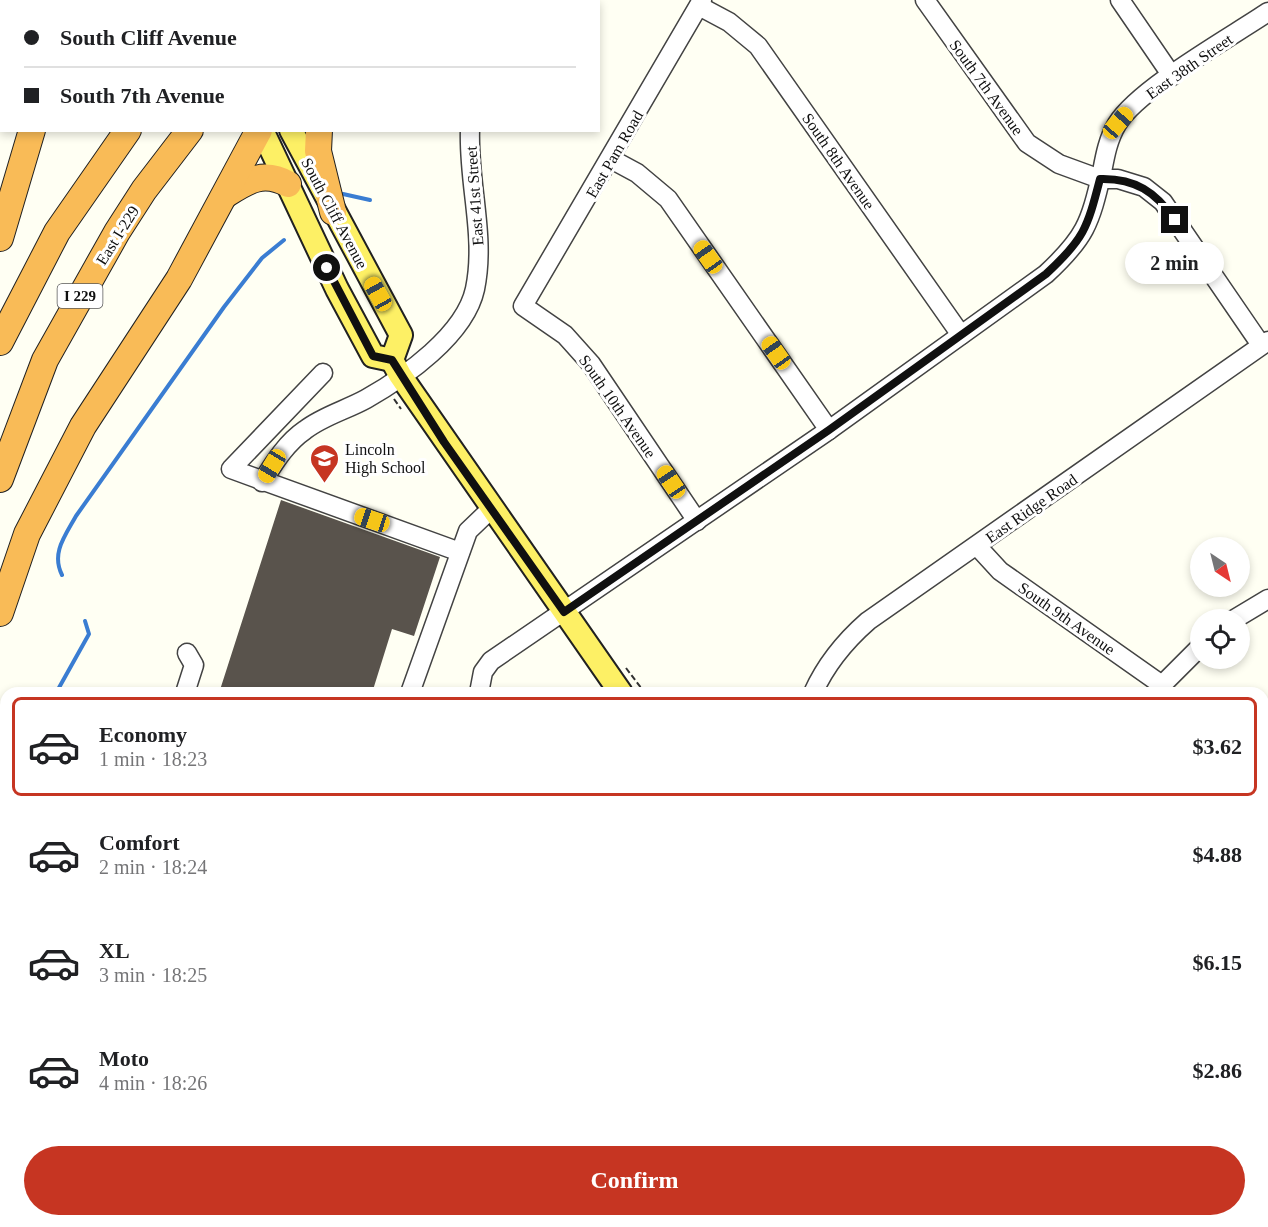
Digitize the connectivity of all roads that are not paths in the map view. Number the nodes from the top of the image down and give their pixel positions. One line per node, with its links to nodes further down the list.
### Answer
1 (925, 0): 15 (street, South 7th Avenue)
2 (1119, 0): 5 (street)
3 (700, 3): 14 (street, East Pam Road); 21 (street, South 8th Avenue)
4 (1266, 18): 5 (street, East 38th Street)
5 (1172, 76): 15 (street, East 38th Street)
6 (31, 132): 19 (highway)
7 (127, 132): 22 (highway)
8 (188, 132): 27 (highway, East I-229 / I 229)
9 (259, 132): 17 (highway)
10 (261, 132): 16 (main road, South Cliff Avenue)
11 (292, 132): 18 (main road, South Cliff Avenue)
12 (319, 132): 18 (highway)
13 (470, 132): 24 (street, East 41st Street)
14 (611, 159): 20 (street, East Pam Road); 26 (street)
15 (1100, 179): 21 (street, East 38th Street); 23 (street, South 7th Avenue)
16 (288, 184): 17 (highway); 24 (main road, South Cliff Avenue)
17 (222, 197): 36 (highway)
18 (333, 212): 24 (main road, South Cliff Avenue)
19 (0, 238)
20 (523, 306): 30 (street, South 10th Avenue)
21 (962, 335): 26 (street, East 38th Street)
22 (0, 342)
23 (1265, 343): 31 (street, East Ridge Road)
24 (396, 367): 28 (street, East 41st Street); 29 (main road, South Cliff Avenue)
25 (323, 373): 28 (street)
26 (829, 430): 30 (street, East 38th Street)
27 (0, 479)
28 (262, 482): 32 (street)
29 (491, 508): 32 (street); 35 (main road, South Cliff Avenue)
30 (697, 521): 35 (street, East 38th Street)
31 (977, 546): 43 (street, East Ridge Road); 44 (street, South 9th Avenue)
32 (460, 552): 40 (street)
33 (1268, 599): 34 (street)
34 (1250, 610)
35 (564, 612): 41 (street, East 38th Street); 42 (main road, South Cliff Avenue)
36 (0, 614)
37 (187, 653): 39 (street)
38 (1190, 658): 45 (street)
39 (187, 687)
40 (412, 687)
41 (480, 687)
42 (617, 687)
43 (816, 687)
44 (1157, 687)
45 (1162, 687)

